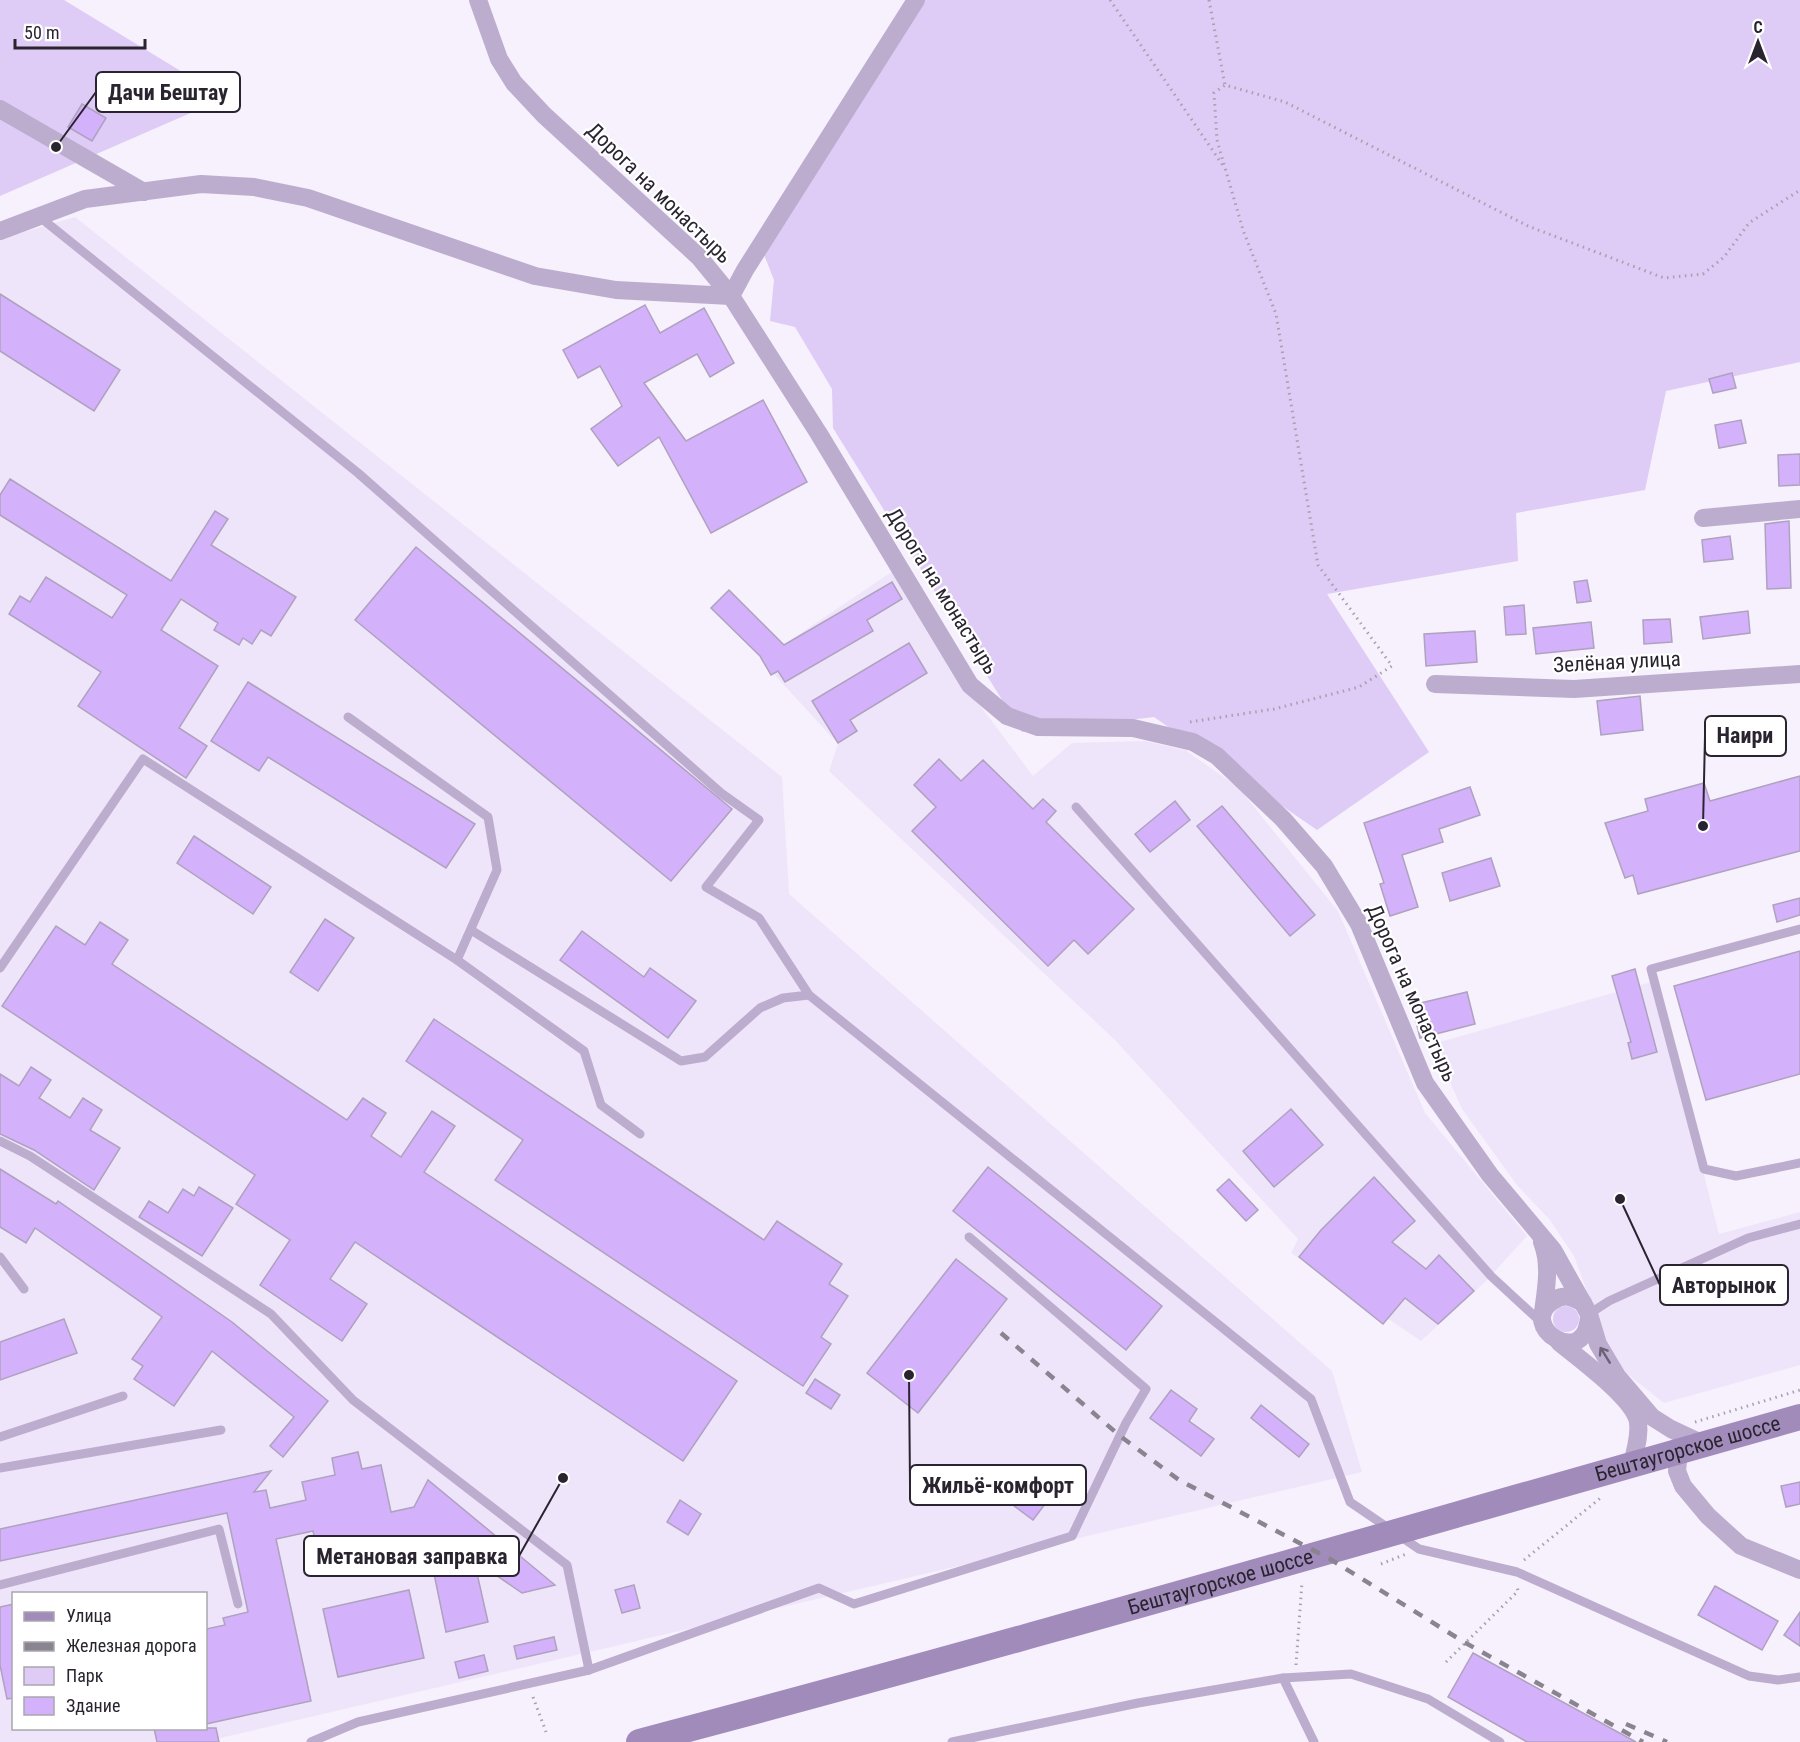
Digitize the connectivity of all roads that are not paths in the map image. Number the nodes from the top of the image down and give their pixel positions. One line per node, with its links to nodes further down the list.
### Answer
1 (478, 0): 7 (street, Дорога на монастырь)
2 (916, 0): 7 (street)
3 (0, 109): 4 (street)
4 (144, 192): 5 (street); 7 (street)
5 (41, 218): 6 (street); 18 (lane)
6 (0, 231)
7 (732, 296): 23 (street, Дорога на монастырь)
8 (1800, 509): 9 (street)
9 (1702, 518)
10 (1800, 674): 11 (street, Зелёная улица)
11 (1435, 684)
12 (348, 717): 15 (lane)
13 (1076, 807): 28 (lane)
14 (1800, 929): 21 (lane)
15 (471, 930): 16 (lane); 18 (lane)
16 (457, 960): 17 (lane); 19 (lane)
17 (0, 968)
18 (809, 995): 41 (lane)
19 (640, 1134)
20 (0, 1141): 40 (lane)
21 (1800, 1163)
22 (1800, 1224): 27 (lane)
23 (1537, 1229): 27 (street, Дорога на монастырь); 28 (street)
24 (969, 1237): 40 (lane)
25 (0, 1257): 26 (lane)
26 (24, 1289)
27 (1586, 1309): 28 (street); 29 (street); 34 (street, Дорога на монастырь, one-way to 27)
28 (1543, 1318): 29 (street)
29 (1559, 1342): 35 (street)
30 (123, 1396): 33 (lane)
31 (1800, 1417): 34 (main road, Бештаугорское шоссе)
32 (221, 1430): 36 (lane)
33 (0, 1437)
34 (1675, 1440): 35 (main road, Бештаугорское шоссе); 37 (street)
35 (1632, 1464): 44 (main road, Бештаугорское шоссе)
36 (0, 1468)
37 (1800, 1570)
38 (0, 1585): 39 (lane)
39 (238, 1604)
40 (589, 1670): 43 (lane)
41 (1800, 1677)
42 (1283, 1678): 45 (lane); 46 (lane); 47 (lane)
43 (311, 1742)
44 (639, 1742)
45 (952, 1742)
46 (1314, 1742)
47 (1500, 1742)

